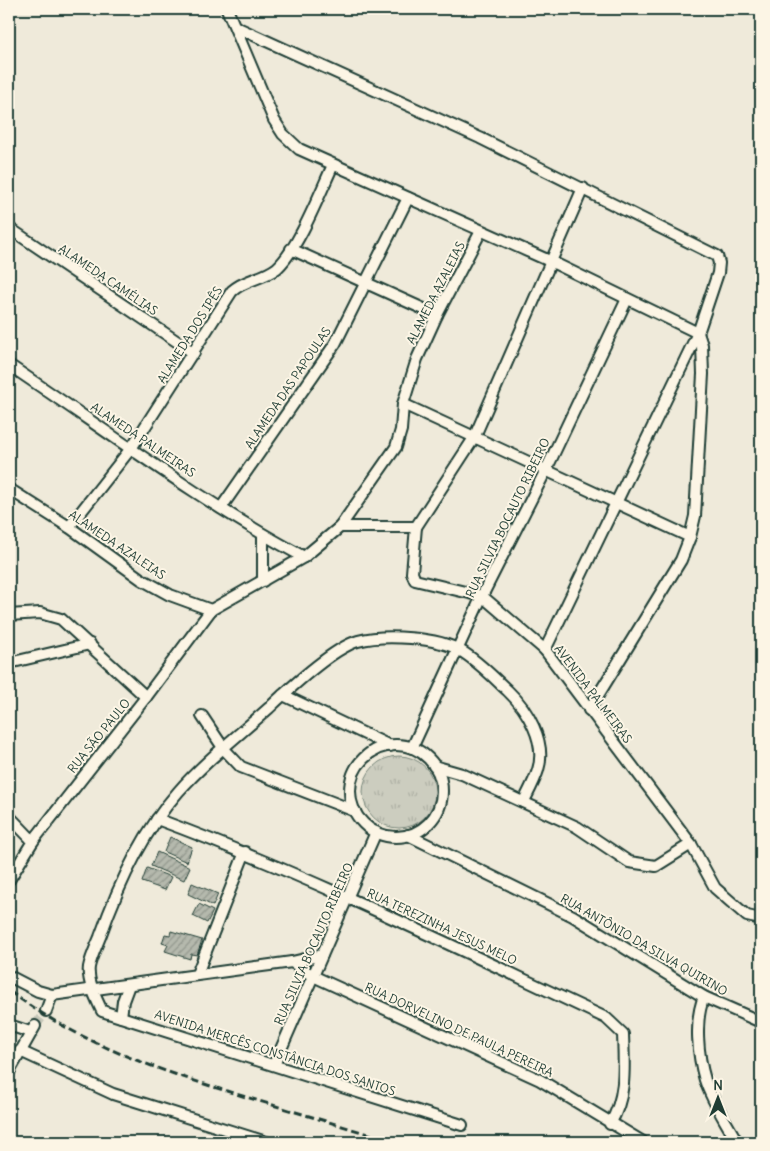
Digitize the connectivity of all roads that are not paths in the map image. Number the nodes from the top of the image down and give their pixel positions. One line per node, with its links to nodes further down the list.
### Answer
1 (227, 9): 2 (street)
2 (236, 27): 3 (street); 4 (street)
3 (333, 165): 5 (street); 8 (street, ALAMEDA DOS IPÊS)
4 (583, 188): 9 (street); 13 (street)
5 (408, 198): 7 (street); 10 (street, ALAMEDA DAS PAPOULAS)
6 (9, 228): 14 (street, ALAMEDA CAMÉLIAS)
7 (482, 231): 9 (street); 12 (street, ALAMEDA AZALEIAS)
8 (292, 249): 10 (street); 14 (street, ALAMEDA DOS IPÊS)
9 (552, 262): 11 (street); 17 (street)
10 (366, 284): 12 (street); 22 (street, ALAMEDA DAS PAPOULAS)
11 (627, 298): 13 (street); 19 (street, RUA SILVIA BOCAUTO RIBEIRO)
12 (437, 315): 16 (street, ALAMEDA AZALEIAS)
13 (698, 333): 21 (street); 27 (street)
14 (194, 353): 18 (street, ALAMEDA DOS IPÊS)
15 (9, 365): 18 (street, ALAMEDA PALMEIRAS)
16 (403, 404): 17 (street); 23 (street, ALAMEDA AZALEIAS)
17 (474, 438): 19 (street); 24 (street)
18 (132, 447): 22 (street, ALAMEDA PALMEIRAS); 25 (street, ALAMEDA DOS IPÊS)
19 (546, 470): 21 (street); 30 (street, RUA SILVIA BOCAUTO RIBEIRO)
20 (9, 490): 25 (street, ALAMEDA AZALEIAS)
21 (615, 504): 27 (street); 35 (street)
22 (222, 508): 26 (street, ALAMEDA PALMEIRAS)
23 (340, 527): 24 (street); 28 (street, ALAMEDA AZALEIAS)
24 (416, 527): 30 (street, AVENIDA PALMEIRAS)
25 (69, 528): 31 (street, ALAMEDA AZALEIAS)
26 (263, 535): 28 (street, ALAMEDA PALMEIRAS); 29 (street)
27 (690, 538): 39 (street)
28 (304, 557): 29 (street, ALAMEDA AZALEIAS)
29 (263, 581): 31 (street, ALAMEDA AZALEIAS)
30 (482, 596): 34 (street, RUA SILVIA BOCAUTO RIBEIRO); 35 (street, AVENIDA PALMEIRAS)
31 (211, 610): 38 (street, RUA SÃO PAULO)
32 (9, 615): 33 (street)
33 (90, 644): 36 (street); 38 (street)
34 (459, 649): 37 (street); 42 (street, RUA SILVIA BOCAUTO RIBEIRO); 47 (street)
35 (545, 650): 39 (street, AVENIDA PALMEIRAS)
36 (9, 663)
37 (283, 695): 41 (street); 43 (street)
38 (146, 697): 53 (street, RUA SÃO PAULO)
39 (589, 710): 54 (street, AVENIDA PALMEIRAS)
40 (202, 716): 43 (street)
41 (390, 746): 42 (street); 48 (street)
42 (412, 748): 44 (street)
43 (224, 749): 48 (street); 50 (street)
44 (434, 766): 45 (street); 46 (street)
45 (462, 774): 46 (street); 47 (street)
46 (441, 784): 52 (street)
47 (524, 801): 54 (street)
48 (354, 811): 51 (street)
49 (9, 816): 53 (street)
50 (157, 819): 55 (street, RUA TEREZINHA JESUS MELO); 65 (street)
51 (376, 832): 52 (street); 57 (street, RUA SILVIA BOCAUTO RIBEIRO)
52 (408, 835): 67 (street, RUA ANTÔNIO DA SILVA QUIRINO)
53 (33, 841): 56 (street, RUA SÃO PAULO)
54 (690, 844): 58 (street, AVENIDA PALMEIRAS)
55 (245, 852): 57 (street, RUA TEREZINHA JESUS MELO); 61 (street)
56 (9, 880)
57 (349, 898): 59 (street, RUA SILVIA BOCAUTO RIBEIRO); 75 (street, RUA TEREZINHA JESUS MELO)
58 (761, 919)
59 (322, 955): 60 (street); 63 (street, RUA SILVIA BOCAUTO RIBEIRO)
60 (292, 962): 61 (street); 63 (street, RUA DORVELINO DE PAULA PEREIRA)
61 (197, 974): 64 (street)
62 (9, 976): 66 (street)
63 (313, 976): 73 (street, RUA SILVIA BOCAUTO RIBEIRO); 75 (street, RUA DORVELINO DE PAULA PEREIRA)
64 (128, 985): 65 (street); 69 (street)
65 (93, 991): 66 (street); 69 (street, AVENIDA MERCÊS CONSTÂNCIA DOS SANTOS)
66 (52, 995): 68 (street)
67 (704, 996): 70 (street, RUA ANTÔNIO DA SILVA QUIRINO); 79 (street)
68 (46, 1011)
69 (121, 1017): 73 (street, AVENIDA MERCÊS CONSTÂNCIA DOS SANTOS)
70 (761, 1022)
71 (9, 1025): 72 (street)
72 (20, 1050): 74 (street); 77 (street)
73 (274, 1065): 76 (street, AVENIDA MERCÊS CONSTÂNCIA DOS SANTOS)
74 (9, 1072)
75 (610, 1124): 78 (street, RUA DORVELINO DE PAULA PEREIRA)
76 (462, 1125)
77 (266, 1142)
78 (643, 1142)
79 (737, 1142)

